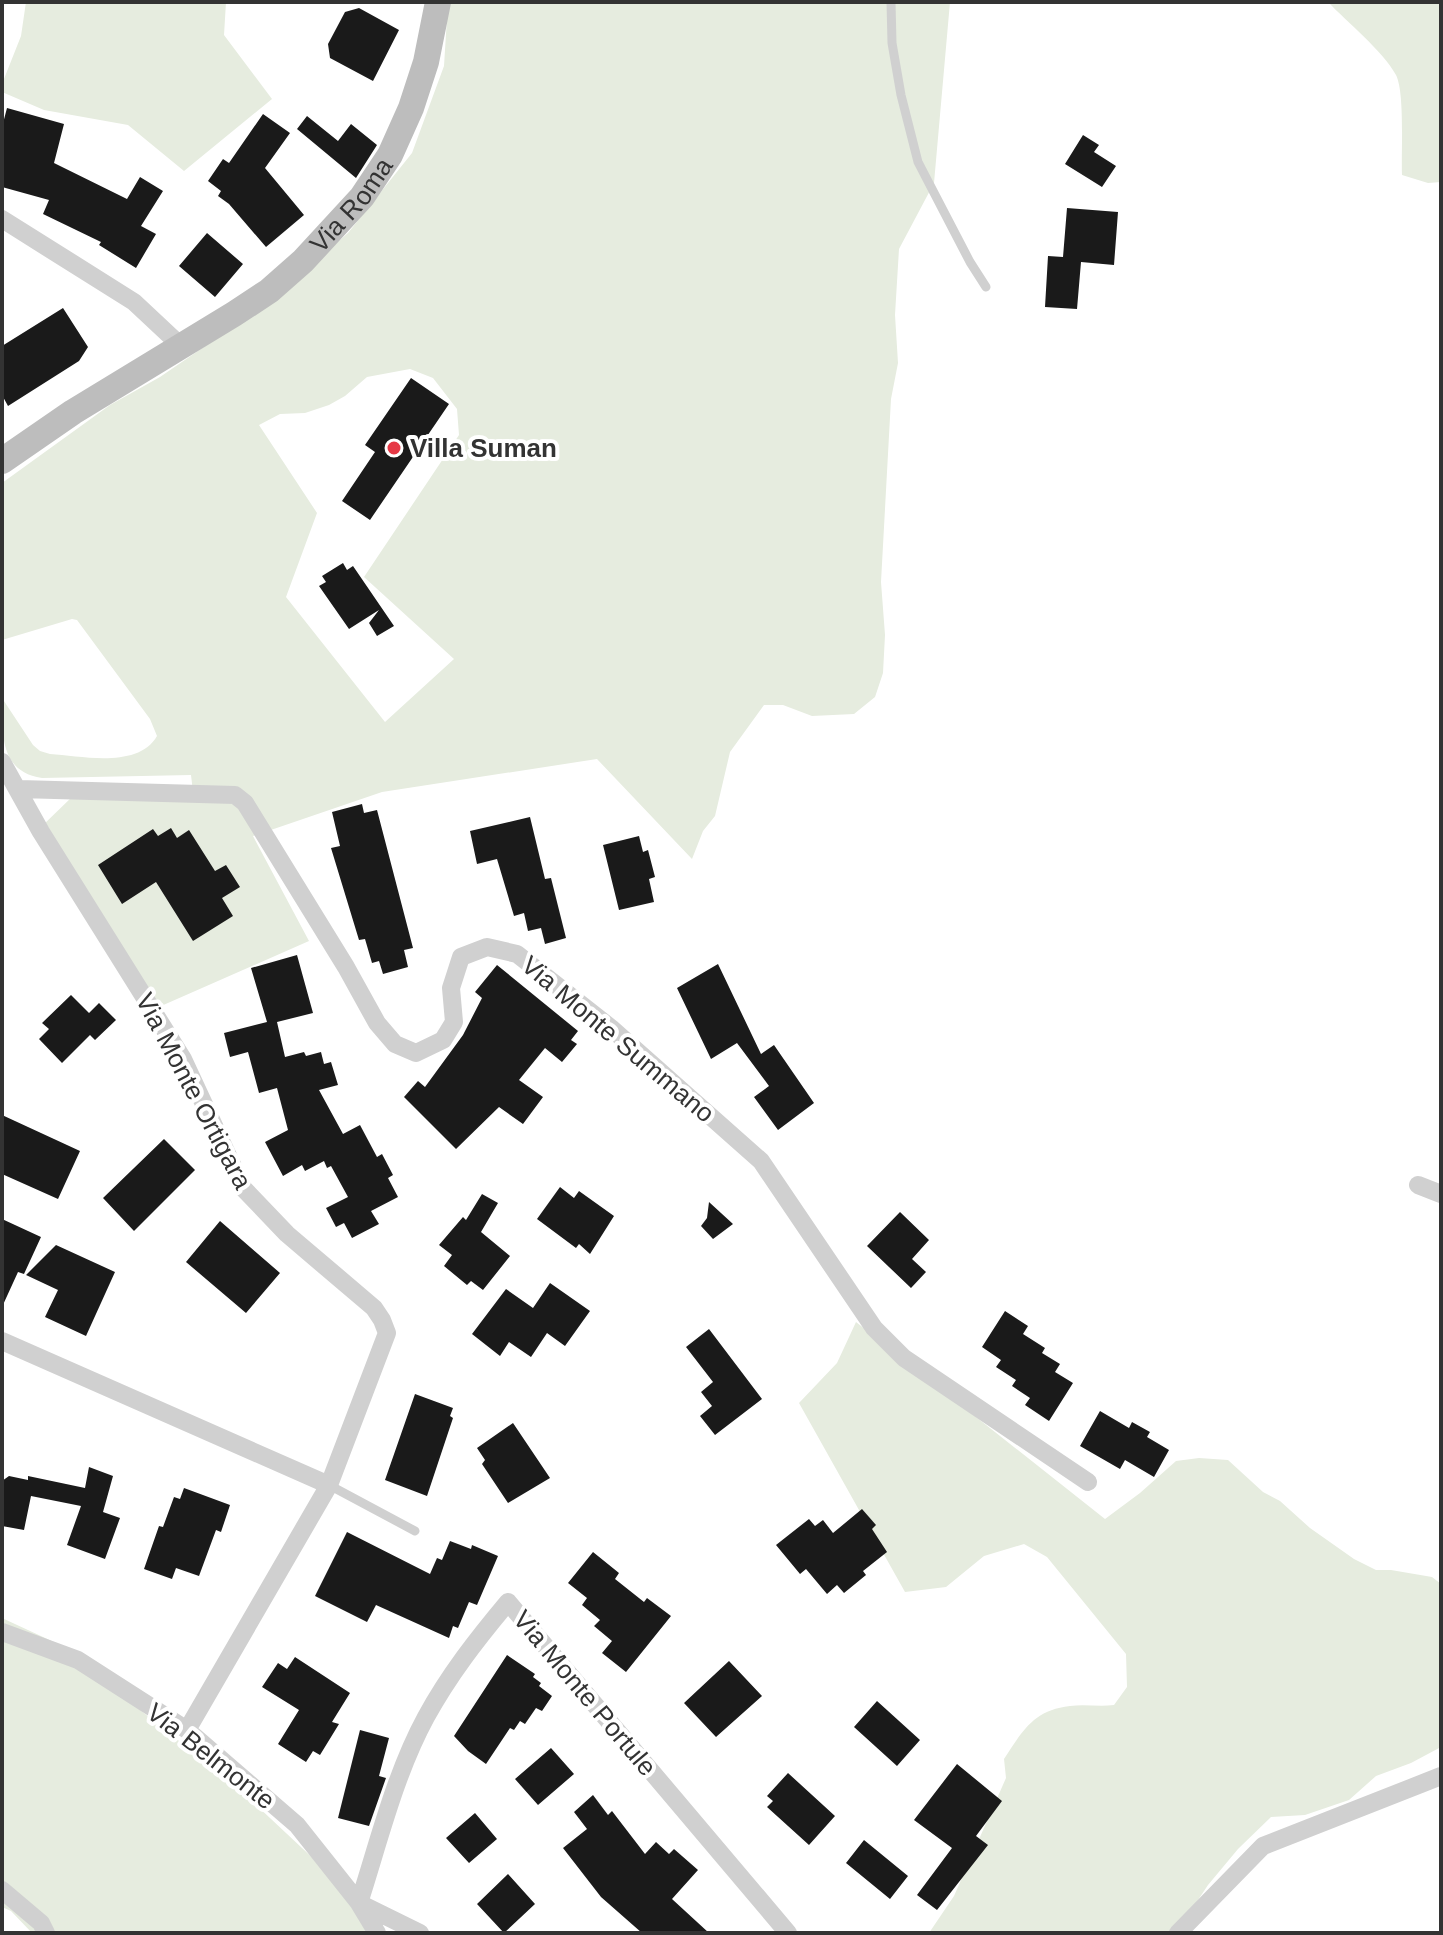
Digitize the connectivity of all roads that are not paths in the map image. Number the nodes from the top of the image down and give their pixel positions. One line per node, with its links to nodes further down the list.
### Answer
1 (438, 2): 5 (street, Via Roma)
2 (891, 2): 4 (lane)
3 (2, 219): 5 (street)
4 (986, 287)
5 (181, 346): 6 (street, Via Roma)
6 (2, 461)
7 (2, 762): 8 (street, Via Monte Ortigara)
8 (19, 789): 12 (street, Via Monte Summano); 13 (street, Via Monte Ortigara)
9 (1418, 1185): 10 (street)
10 (1441, 1194)
11 (2, 1341): 13 (street)
12 (1088, 1482)
13 (329, 1485): 14 (lane); 16 (street, Via Monte Ortigara)
14 (415, 1531)
15 (2, 1632): 16 (street, Via Belmonte)
16 (187, 1730): 19 (street, Via Belmonte)
17 (1441, 1776): 24 (street)
18 (2, 1890): 20 (street)
19 (359, 1903): 21 (street, Via Belmonte); 22 (street); 23 (street, Via Monte Portule)
20 (46, 1933)
21 (377, 1933)
22 (420, 1933)
23 (788, 1933)
24 (1178, 1933)

